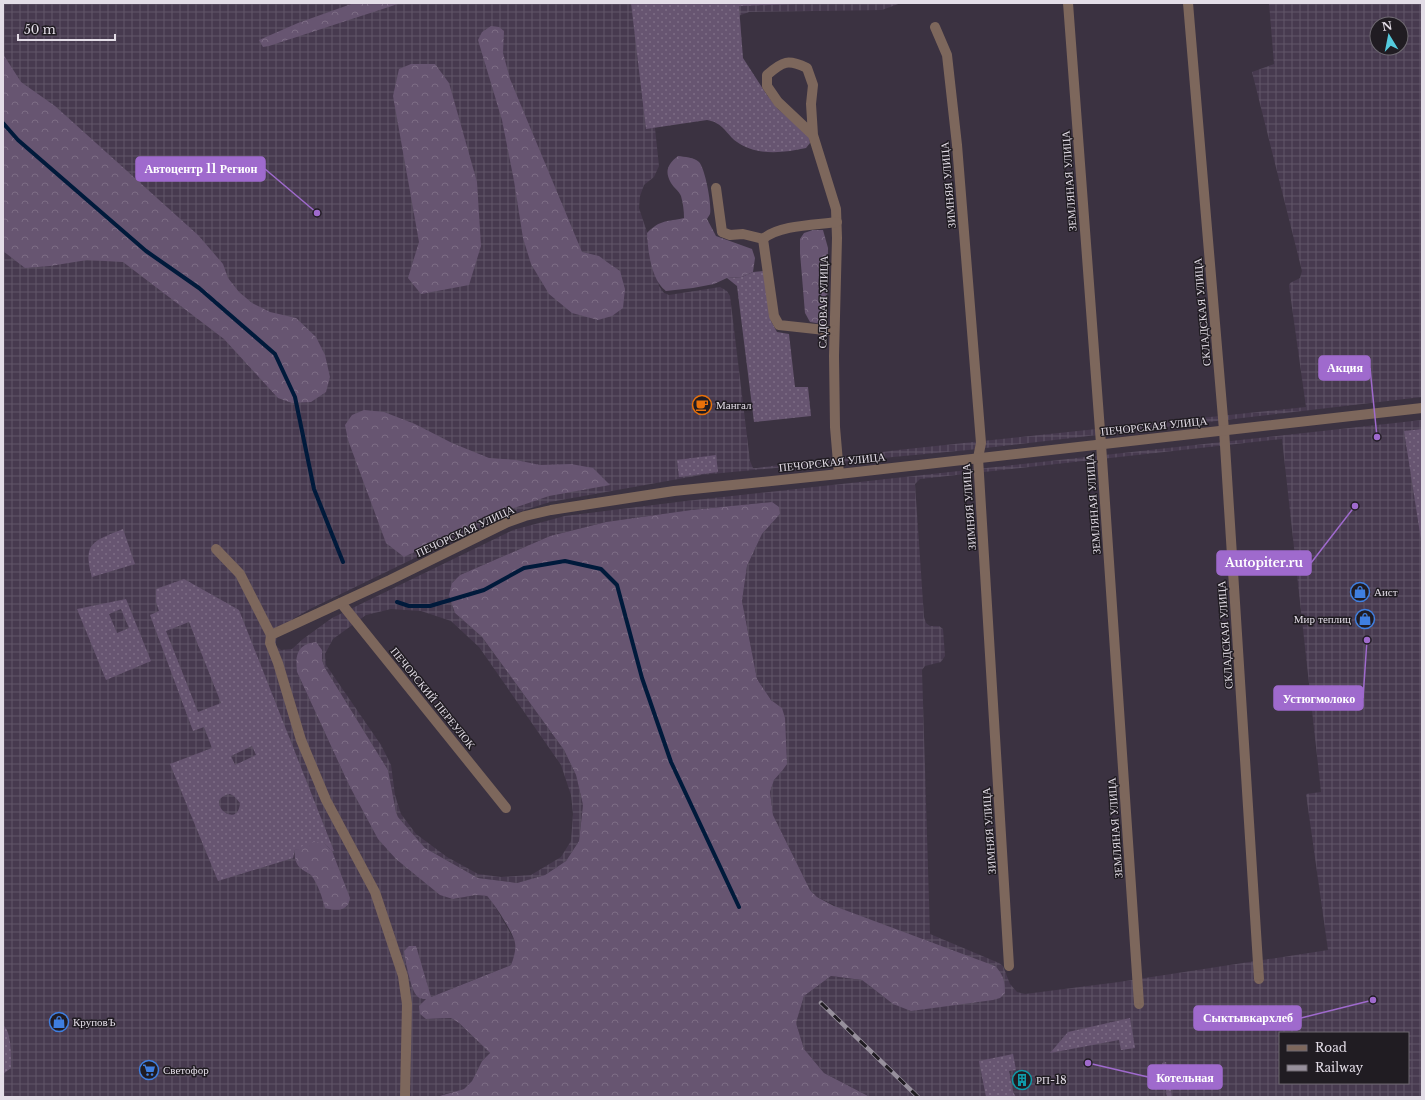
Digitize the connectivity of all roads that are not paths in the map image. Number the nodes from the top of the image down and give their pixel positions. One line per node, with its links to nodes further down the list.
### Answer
1 (1068, 3): 11 (street, ЗЕМЛЯНАЯ УЛИЦА)
2 (1188, 3): 10 (street, СКЛАДСКАЯ УЛИЦА)
3 (935, 27): 12 (street, ЗИМНЯЯ УЛИЦА)
4 (813, 135): 4 (street, САДОВАЯ УЛИЦА); 6 (street, САДОВАЯ УЛИЦА)
5 (716, 188): 7 (street)
6 (837, 222): 7 (street); 8 (street, САДОВАЯ УЛИЦА)
7 (763, 239): 8 (street)
8 (834, 331): 13 (street, САДОВАЯ УЛИЦА)
9 (1422, 408): 10 (street, ПЕЧОРСКАЯ УЛИЦА)
10 (1224, 430): 11 (street, ПЕЧОРСКАЯ УЛИЦА); 19 (street, СКЛАДСКАЯ УЛИЦА)
11 (1100, 444): 12 (street, ПЕЧОРСКАЯ УЛИЦА); 20 (street, ЗЕМЛЯНАЯ УЛИЦА)
12 (978, 458): 13 (street, ПЕЧОРСКАЯ УЛИЦА); 18 (street, ЗИМНЯЯ УЛИЦА)
13 (839, 474): 15 (street, ПЕЧОРСКАЯ УЛИЦА)
14 (216, 548): 16 (street)
15 (342, 603): 16 (street, ПЕЧОРСКАЯ УЛИЦА); 17 (street, ПЕЧОРСКИЙ ПЕРЕУЛОК)
16 (271, 639): 21 (street)
17 (506, 808)
18 (1009, 966)
19 (1259, 980)
20 (1139, 1004)
21 (405, 1097)

